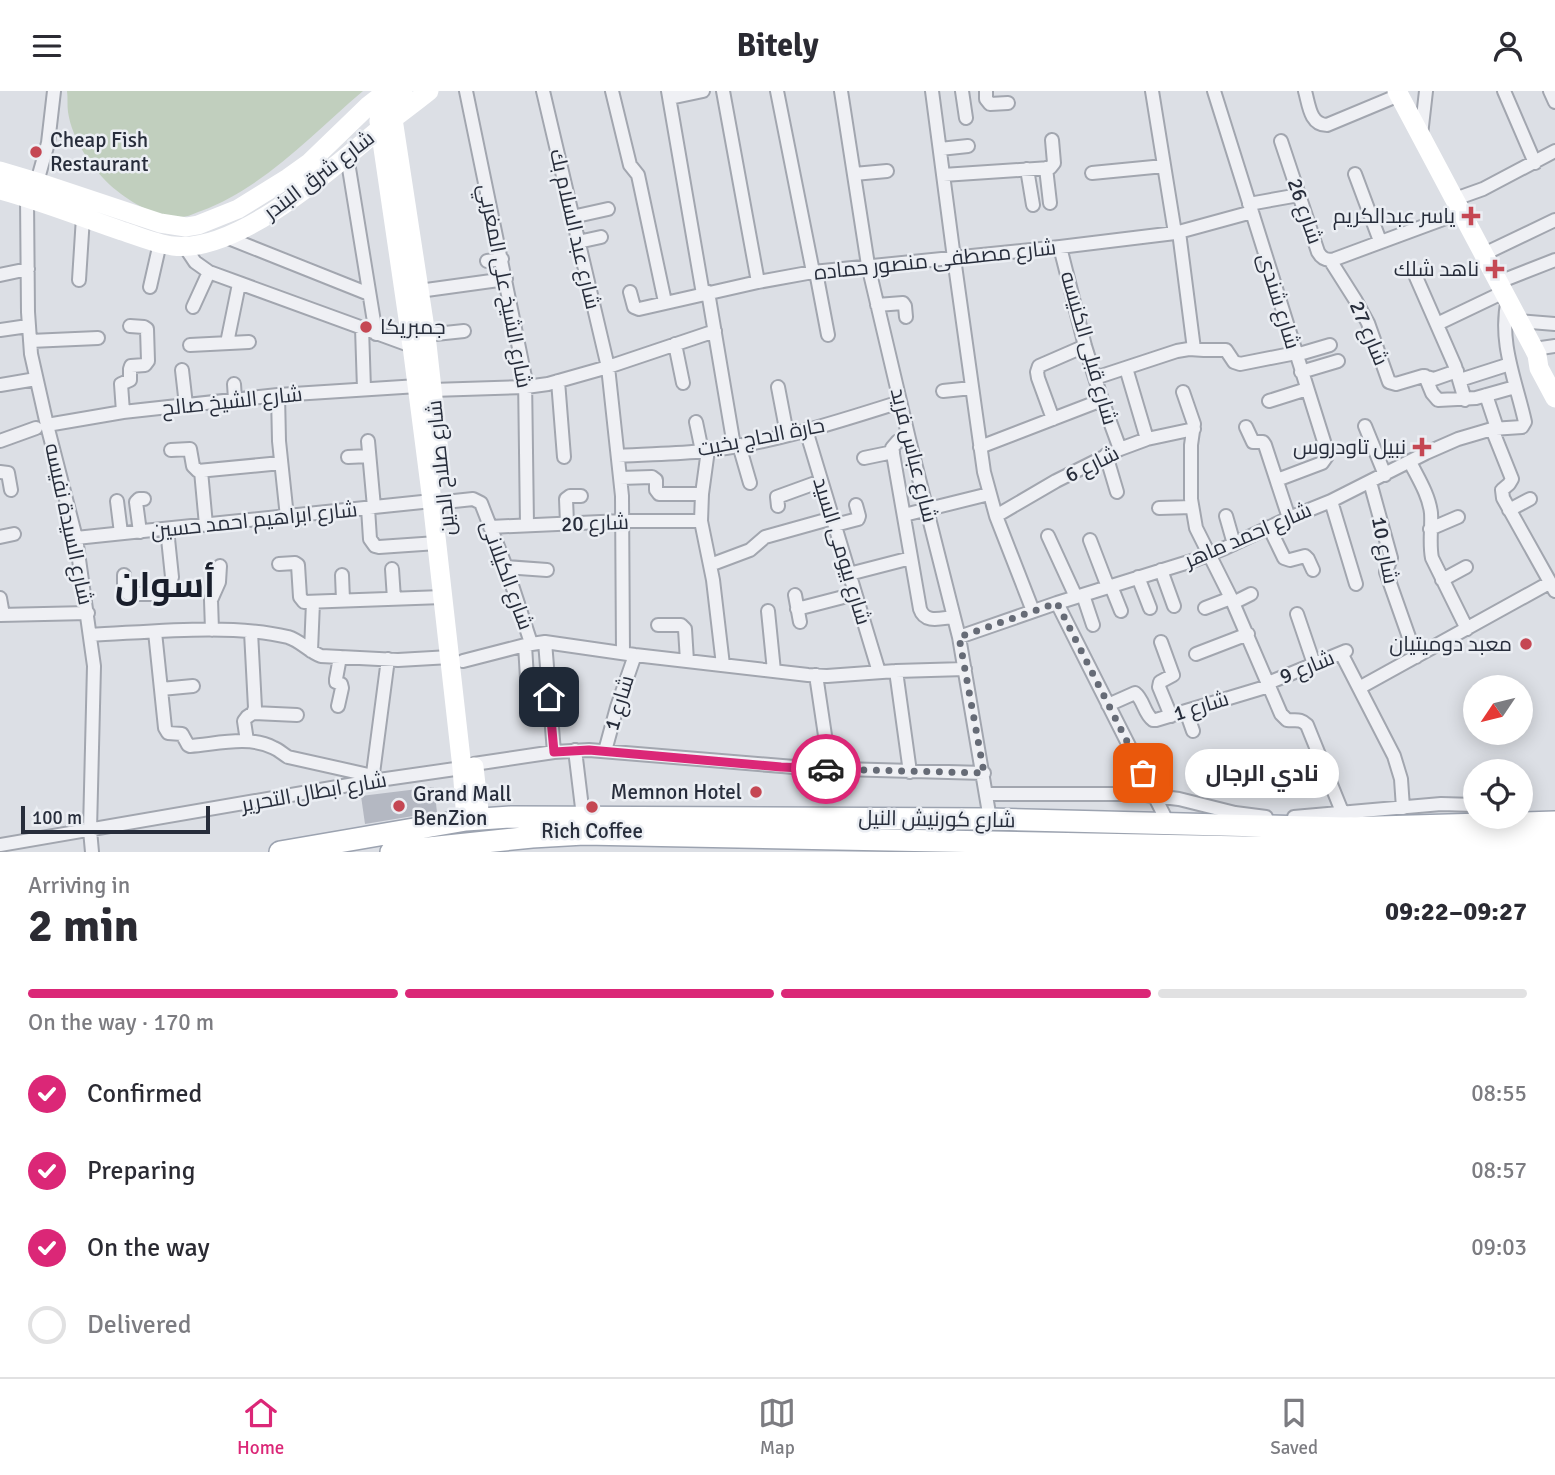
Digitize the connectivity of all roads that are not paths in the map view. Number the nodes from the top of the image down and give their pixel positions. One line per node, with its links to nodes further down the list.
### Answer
1 (54, 91): 45 (street, شارع السيدة نفيسه)
2 (387, 91): 45 (main road, شارع شرق البندر)
3 (403, 91): 26 (main road)
4 (429, 91): 26 (main road, شارع شرق البندر)
5 (466, 91): 65 (street, شارع الشيخ على المغربي)
6 (543, 91): 53 (street, شارع عبد السلام بك)
7 (612, 91): 85 (street)
8 (703, 91): 22 (street)
9 (723, 91): 77 (street)
10 (777, 91): 72 (street)
11 (841, 91): 41 (street, شارع عباس فريد)
12 (933, 91): 31 (street)
13 (962, 91): 25 (street)
14 (986, 91): 24 (street)
15 (1152, 91): 35 (street)
16 (1214, 91): 50 (street, شارع شندى)
17 (1305, 91): 21 (street)
18 (1426, 91): 27 (street)
19 (1504, 91): 34 (street)
20 (1550, 91): 23 (street)
21 (1398, 93): 27 (main road)
22 (669, 95): 83 (street)
23 (1555, 102)
24 (1008, 103)
25 (966, 117)
26 (386, 124): 33 (main road, شارع شرق البندر); 80 (main road, شارع صلاح الدين); 101 (main road, شارع صلاح الدين)
27 (1421, 135): 49 (main road)
28 (1052, 140): 36 (street)
29 (1281, 141): 46 (street, شارع 26)
30 (968, 146): 31 (street)
31 (940, 149): 43 (street)
32 (1555, 151): 34 (street, شارع 26)
33 (347, 156): 56 (main road, شارع شرق البندر); 84 (street)
34 (1535, 163): 49 (street, شارع 26)
35 (1164, 166): 40 (street); 55 (street)
36 (1046, 168): 37 (street); 47 (street)
37 (1027, 169): 43 (street); 48 (street)
38 (0, 171): 45 (main road, شارع شرق البندر)
39 (887, 171): 41 (street)
40 (1092, 173)
41 (854, 174): 69 (street, شارع عباس فريد)
42 (1355, 174): 58 (street)
43 (943, 175): 64 (street)
44 (0, 190): 45 (main road, شارع شرق البندر)
45 (32, 190): 52 (main road, شارع شرق البندر); 70 (street, شارع السيدة نفيسه)
46 (1299, 195): 50 (street, شارع مصطفى منصور حماده); 66 (street, شارع 26)
47 (1050, 203)
48 (1032, 205)
49 (1459, 206): 58 (street, شارع 26); 63 (main road)
50 (1250, 208): 55 (street, شارع مصطفى منصور حماده); 111 (street, شارع شندى)
51 (608, 209): 53 (street)
52 (83, 217): 60 (main road, شارع شرق البندر); 75 (street)
53 (572, 217): 59 (street, شارع عبد السلام بك)
54 (1555, 220): 63 (street)
55 (1177, 232): 62 (street, شارع مصطفى منصور حماده); 109 (street)
56 (226, 237): 61 (main road, شارع شرق البندر); 84 (street)
57 (601, 237): 59 (street)
58 (1380, 241): 66 (street, شارع 26)
59 (578, 242): 115 (street, شارع عبد السلام بك)
60 (160, 243): 61 (main road, شارع شرق البندر); 79 (street)
61 (185, 247): 71 (street)
62 (1060, 247): 64 (street, شارع مصطفى منصور حماده); 108 (street, شارع قبلى الكنيسه)
63 (1484, 254): 81 (main road)
64 (954, 258): 69 (street, شارع مصطفى منصور حماده); 132 (street)
65 (502, 259): 68 (street); 76 (street, شارع الشيخ على المغربي)
66 (1330, 260): 121 (street, شارع 27)
67 (1555, 260): 81 (street)
68 (486, 261)
69 (868, 265): 72 (street, شارع مصطفى منصور حماده); 86 (street, شارع عباس فريد)
70 (28, 269): 73 (street); 92 (street, شارع السيدة نفيسه)
71 (209, 272): 78 (street); 87 (street)
72 (815, 272): 77 (street, شارع مصطفى منصور حماده); 99 (street)
73 (0, 275)
74 (1416, 277): 90 (street)
75 (79, 279)
76 (506, 279): 80 (street); 128 (street, شارع الشيخ على المغربي)
77 (758, 282): 83 (street, شارع مصطفى منصور حماده)
78 (239, 284): 94 (street); 104 (street)
79 (150, 287)
80 (419, 291): 101 (main road, شارع صلاح الدين)
81 (1504, 291): 89 (main road); 90 (street); 114 (street)
82 (631, 292): 85 (street, شارع مصطفى منصور حماده)
83 (706, 293): 85 (street, شارع مصطفى منصور حماده); 97 (street)
84 (369, 294): 98 (street)
85 (665, 302)
86 (877, 305): 88 (street); 144 (street, شارع عباس فريد)
87 (193, 307)
88 (906, 317)
89 (1519, 321): 91 (street); 110 (main road)
90 (1437, 324): 119 (street)
91 (1555, 324)
92 (28, 325): 95 (street); 102 (street, شارع السيدة نفيسه)
93 (130, 326): 146 (street)
94 (362, 328): 98 (street); 133 (street)
95 (0, 330)
96 (464, 331): 101 (street)
97 (715, 331): 105 (street, شارع الشيخ صالح); 160 (street)
98 (376, 334): 101 (street)
99 (828, 335)
100 (98, 338): 102 (street)
101 (419, 340): 131 (main road, شارع صلاح الدين)
102 (30, 341): 123 (street, شارع السيدة نفيسه)
103 (249, 342): 104 (street)
104 (223, 344): 106 (street); 112 (street)
105 (675, 344): 115 (street, شارع الشيخ صالح); 125 (street)
106 (190, 345)
107 (1330, 345): 111 (street)
108 (1085, 346): 122 (street, شارع قبلى الكنيسه); 147 (street)
109 (1194, 349): 111 (street); 116 (street)
110 (1542, 350): 120 (main road); 139 (main road)
111 (1296, 354): 118 (street, شارع شندى)
112 (220, 358)
113 (1338, 361): 118 (street)
114 (1510, 364): 119 (street, شارع 27); 130 (street)
115 (608, 367): 124 (street, شارع الشيخ صالح); 168 (street, شارع عبد السلام بك)
116 (1126, 368): 122 (street); 157 (street)
117 (182, 370): 145 (street)
118 (1301, 372): 134 (street, شارع شندى)
119 (1458, 375): 121 (street, شارع 27); 142 (street)
120 (1555, 375)
121 (1425, 376): 142 (street)
122 (1095, 378): 141 (street, شارع قبلى الكنيسه)
123 (36, 379): 127 (street); 149 (street, شارع السيدة نفيسه)
124 (558, 381): 128 (street, شارع الشيخ صالح); 170 (street)
125 (684, 383)
126 (234, 384): 140 (street)
127 (0, 385)
128 (526, 387): 131 (street, شارع الشيخ صالح); 210 (street, شارع الشيخ على المغربي)
129 (778, 387): 155 (street)
130 (1515, 387): 138 (street); 152 (street, شارع احمد ماهر)
131 (425, 388): 133 (street, شارع الشيخ صالح); 191 (main road, شارع صلاح الدين)
132 (972, 388): 135 (street); 161 (street)
133 (364, 389): 137 (street, شارع الشيخ صالح)
134 (1307, 389): 143 (street); 178 (street, شارع شندى)
135 (943, 391)
136 (1183, 392): 153 (street)
137 (278, 395): 140 (street, شارع الشيخ صالح); 173 (street)
138 (1486, 395): 142 (street); 152 (street)
139 (1555, 398)
140 (235, 400): 145 (street, شارع الشيخ صالح)
141 (1102, 400): 147 (street); 162 (street, شارع قبلى الكنيسه)
142 (1465, 400)
143 (1269, 401)
144 (900, 402): 154 (street, حارة الحاج بخيت); 156 (street, شارع عباس فريد)
145 (186, 405): 146 (street, شارع الشيخ صالح)
146 (124, 412): 149 (street, شارع الشيخ صالح)
147 (1053, 419): 161 (street)
148 (696, 422): 164 (street)
149 (41, 426): 158 (street, شارع الشيخ صالح); 220 (street, شارع السيدة نفيسه)
150 (1365, 426): 176 (street)
151 (1247, 427): 178 (street)
152 (1494, 428): 172 (street, شارع احمد ماهر); 198 (street)
153 (1194, 429): 157 (street, شارع 6); 194 (street)
154 (806, 430): 155 (street, حارة الحاج بخيت); 179 (street, شارع بيومى السيد)
155 (787, 434): 160 (street, حارة الحاج بخيت)
156 (909, 439): 165 (street); 197 (street, شارع عباس فريد)
157 (1147, 439): 162 (street, شارع 6)
158 (0, 441)
159 (368, 441): 167 (street)
160 (737, 445): 164 (street, حارة الحاج بخيت); 181 (street)
161 (980, 447): 185 (street)
162 (1120, 449): 166 (street, شارع 6)
163 (172, 450): 174 (street)
164 (705, 451): 168 (street, حارة الحاج بخيت); 184 (street)
165 (893, 452): 171 (street); 199 (street)
166 (1106, 455): 183 (street); 200 (street, شارع 6)
167 (369, 456): 169 (street); 195 (street)
168 (618, 456): 177 (street, شارع عبد السلام بك)
169 (348, 457)
170 (564, 457)
171 (864, 458)
172 (1410, 462): 176 (street, شارع احمد ماهر); 214 (street)
173 (281, 463): 174 (street); 202 (street)
174 (201, 471): 209 (street)
175 (0, 472): 182 (street)
176 (1385, 475): 180 (street, شارع احمد ماهر)
177 (620, 478): 184 (street); 205 (street, شارع عبد السلام بك)
178 (1277, 480): 204 (street)
179 (821, 481): 193 (street); 207 (street, شارع بيومى السيد)
180 (1370, 482): 190 (street, شارع احمد ماهر); 282 (street, شارع 10)
181 (750, 483)
182 (11, 490)
183 (1117, 492)
184 (702, 494): 206 (street)
185 (989, 494): 197 (street); 200 (street)
186 (580, 496): 208 (street)
187 (144, 499): 215 (street)
188 (1530, 499): 198 (street)
189 (117, 501): 217 (street)
190 (1331, 501): 204 (street, شارع احمد ماهر); 240 (street)
191 (439, 502): 195 (street, شارع ابراهيم احمد حسين); 211 (street, شارع الكيلانى); 222 (main road, شارع صلاح الدين); 283 (main road, شارع صلاح الدين)
192 (856, 505): 207 (street)
193 (778, 506)
194 (1192, 507): 196 (street); 224 (street)
195 (371, 508): 202 (street, شارع ابراهيم احمد حسين); 222 (street)
196 (1159, 508)
197 (927, 509): 199 (street); 264 (street, شارع عباس فريد)
198 (1509, 510): 242 (street)
199 (904, 515): 225 (street)
200 (996, 516): 259 (street)
201 (1226, 516): 223 (street)
202 (287, 517): 209 (street, شارع ابراهيم احمد حسين)
203 (1458, 517): 214 (street)
204 (1289, 518): 212 (street, شارع احمد ماهر)
205 (623, 521): 206 (street, شارع 20); 208 (street, شارع 20); 279 (street, شارع 1)
206 (701, 521): 227 (street)
207 (834, 522): 227 (street); 235 (street, شارع بيومى السيد)
208 (567, 523): 210 (street, شارع 20)
209 (206, 525): 213 (street, شارع ابراهيم احمد حسين)
210 (527, 525): 211 (street, شارع 20)
211 (490, 527): 229 (street, شارع الكيلانى)
212 (1269, 527): 223 (street, شارع احمد ماهر); 234 (street)
213 (167, 529): 215 (street, شارع ابراهيم احمد حسين); 236 (street)
214 (1430, 529): 239 (street)
215 (140, 531): 217 (street, شارع ابراهيم احمد حسين)
216 (14, 534): 219 (street)
217 (121, 534): 220 (street, شارع ابراهيم احمد حسين)
218 (1048, 536): 246 (street)
219 (0, 537)
220 (76, 538): 261 (street, شارع السيدة نفيسه)
221 (1090, 540): 241 (street)
222 (437, 543): 248 (main road, شارع صلاح الدين)
223 (1234, 544): 224 (street, شارع احمد ماهر)
224 (1209, 554): 233 (street, شارع احمد ماهر); 251 (street)
225 (911, 558): 235 (street); 264 (street)
226 (279, 564): 252 (street)
227 (710, 565): 287 (street)
228 (220, 566): 269 (street)
229 (506, 567): 232 (street); 277 (street, شارع الكيلانى)
230 (1466, 567): 239 (street)
231 (392, 569): 249 (street)
232 (548, 570)
233 (1161, 570): 238 (street, شارع احمد ماهر); 254 (street)
234 (1313, 570)
235 (849, 574): 243 (street, شارع بيومى السيد)
236 (124, 575)
237 (342, 575): 250 (street)
238 (1138, 577): 241 (street, شارع احمد ماهر); 256 (street)
239 (1442, 580): 268 (street)
240 (1356, 585)
241 (1110, 586): 246 (street, شارع احمد ماهر); 260 (street)
242 (1552, 587): 268 (street)
243 (855, 594): 257 (street); 291 (street, شارع بيومى السيد)
244 (1251, 594): 251 (street)
245 (795, 595): 257 (street)
246 (1079, 596): 253 (street, شارع احمد ماهر); 267 (street)
247 (0, 597): 263 (street)
248 (443, 597): 249 (street); 283 (main road, شارع صلاح الدين)
249 (394, 599): 250 (street)
250 (343, 600): 252 (street)
251 (1232, 600): 255 (street); 272 (street)
252 (313, 602): 278 (street)
253 (1057, 603): 259 (street, شارع احمد ماهر); 298 (street)
254 (1174, 606)
255 (1205, 607)
256 (1150, 608)
257 (797, 609): 265 (street)
258 (768, 611): 289 (street)
259 (1033, 611): 274 (street, شارع احمد ماهر)
260 (1121, 611)
261 (88, 613): 263 (street); 273 (street, شارع السيدة نفيسه)
262 (1297, 614): 286 (street)
263 (1, 615)
264 (954, 617): 274 (street, شارع عباس فريد)
265 (800, 622)
266 (658, 625): 285 (street)
267 (1093, 625)
268 (1467, 629): 282 (street)
269 (212, 630): 270 (street); 271 (street)
270 (155, 632): 273 (street); 296 (street)
271 (251, 632): 278 (street); 301 (street)
272 (1248, 634): 280 (street); 293 (street)
273 (90, 635): 326 (street, شارع السيدة نفيسه)
274 (959, 637): 288 (street, شارع عباس فريد)
275 (545, 642): 277 (street); 279 (street); 308 (street)
276 (1161, 642): 303 (street)
277 (528, 644): 283 (street); 297 (street, شارع الكيلانى)
278 (311, 651): 281 (street)
279 (629, 654): 285 (street); 307 (street, شارع 1)
280 (1196, 654)
281 (340, 657): 284 (street); 299 (street)
282 (1416, 657): 295 (street)
283 (457, 659): 284 (street); 309 (main road, شارع صلاح الدين)
284 (388, 660): 313 (street)
285 (687, 661): 287 (street)
286 (1314, 664): 293 (street, شارع 9); 295 (street, شارع 9)
287 (723, 665): 289 (street)
288 (965, 669): 290 (street); 312 (street, شارع عباس فريد)
289 (774, 671): 292 (street)
290 (896, 671): 291 (street); 311 (street)
291 (878, 672): 292 (street)
292 (816, 675): 310 (street)
293 (1269, 684): 300 (street, شارع 1); 318 (street)
294 (193, 686): 296 (street)
295 (1359, 688): 317 (street)
296 (161, 689): 305 (street)
297 (528, 695)
298 (1108, 705): 303 (street, شارع 1); 315 (street)
299 (338, 706)
300 (1186, 711): 303 (street, شارع 1); 304 (street)
301 (254, 713): 302 (street); 305 (street)
302 (297, 715)
303 (1171, 716)
304 (1193, 731)
305 (247, 741): 313 (street)
306 (575, 750): 307 (street, شارع ابطال التحرير); 308 (street, شارع ابطال التحرير); 319 (street)
307 (605, 751): 310 (street, شارع ابطال التحرير)
308 (554, 752): 309 (street, شارع ابطال التحرير)
309 (468, 766): 313 (street, شارع ابطال التحرير); 320 (main road, شارع صلاح الدين)
310 (830, 769): 311 (street, شارع ابطال التحرير)
311 (910, 772): 312 (street, شارع ابطال التحرير)
312 (984, 773): 314 (street, شارع عباس فريد)
313 (373, 778): 326 (street, شارع ابطال التحرير)
314 (986, 793): 315 (street); 321 (street, شارع عباس فريد)
315 (1155, 796): 318 (street); 325 (street)
316 (1463, 804): 317 (street)
317 (1403, 808): 318 (street)
318 (1343, 814)
319 (583, 816): 320 (main road, شارع كورنيش النيل); 321 (main road, شارع كورنيش النيل)
320 (473, 819): 329 (main road); 331 (main road, شارع كورنيش النيل)
321 (990, 819): 325 (main road, شارع كورنيش النيل)
322 (1533, 821): 323 (main road, شارع كورنيش النيل)
323 (1555, 822)
324 (1463, 823): 325 (main road, شارع كورنيش النيل)
325 (1169, 825)
326 (90, 831): 328 (street, شارع ابطال التحرير); 330 (street, شارع السيدة نفيسه)
327 (1555, 842): 329 (main road, شارع كورنيش النيل)
328 (0, 845)
329 (400, 851)
330 (92, 852)
331 (280, 852)

